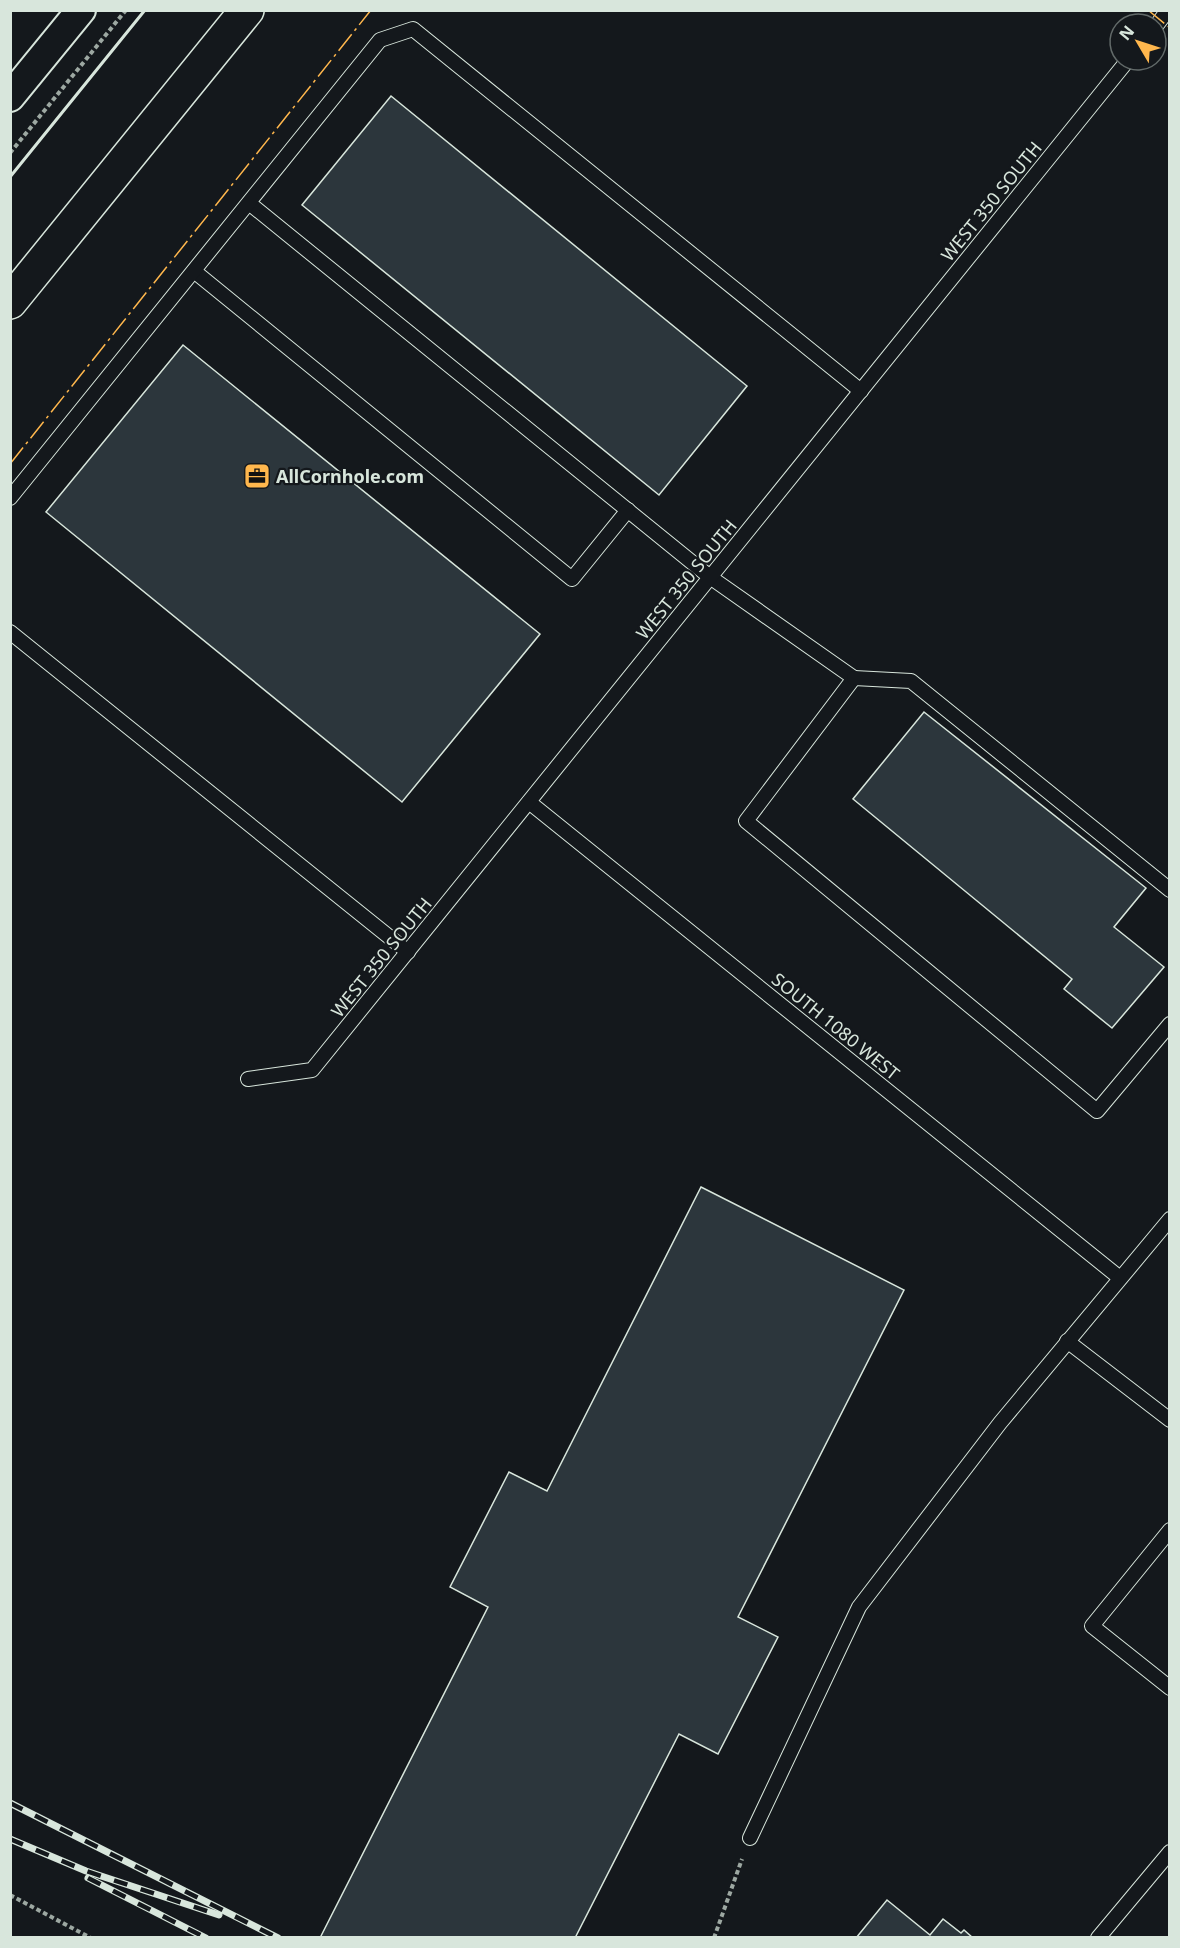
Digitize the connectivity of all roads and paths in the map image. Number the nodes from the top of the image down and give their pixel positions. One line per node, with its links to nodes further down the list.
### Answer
1 (81, 10): 5 (street)
2 (126, 10): 6 (path)
3 (247, 10): 9 (main road)
4 (1118, 72): 10 (lane, WEST 350 SOUTH)
5 (10, 98)
6 (10, 153)
7 (249, 203): 8 (lane); 10 (lane); 12 (lane)
8 (194, 271): 11 (lane); 12 (lane)
9 (10, 302)
10 (861, 392): 13 (lane, WEST 350 SOUTH)
11 (10, 498)
12 (628, 510): 13 (lane)
13 (710, 577): 15 (lane); 16 (lane, WEST 350 SOUTH)
14 (10, 632): 18 (lane)
15 (854, 678): 17 (lane); 19 (lane)
16 (529, 802): 18 (lane, WEST 350 SOUTH); 22 (lane, SOUTH 1080 WEST)
17 (1170, 890)
18 (408, 952): 20 (lane, WEST 350 SOUTH)
19 (1170, 1024)
20 (248, 1079)
21 (1170, 1220): 22 (lane)
22 (1120, 1278): 23 (lane)
23 (1067, 1341): 24 (lane); 27 (lane)
24 (1170, 1420)
25 (1170, 1530): 26 (lane)
26 (1170, 1688)
27 (750, 1838): 31 (path)
28 (1170, 1852): 32 (lane)
29 (10, 1895): 30 (path)
30 (91, 1938)
31 (714, 1938)
32 (1098, 1938)

